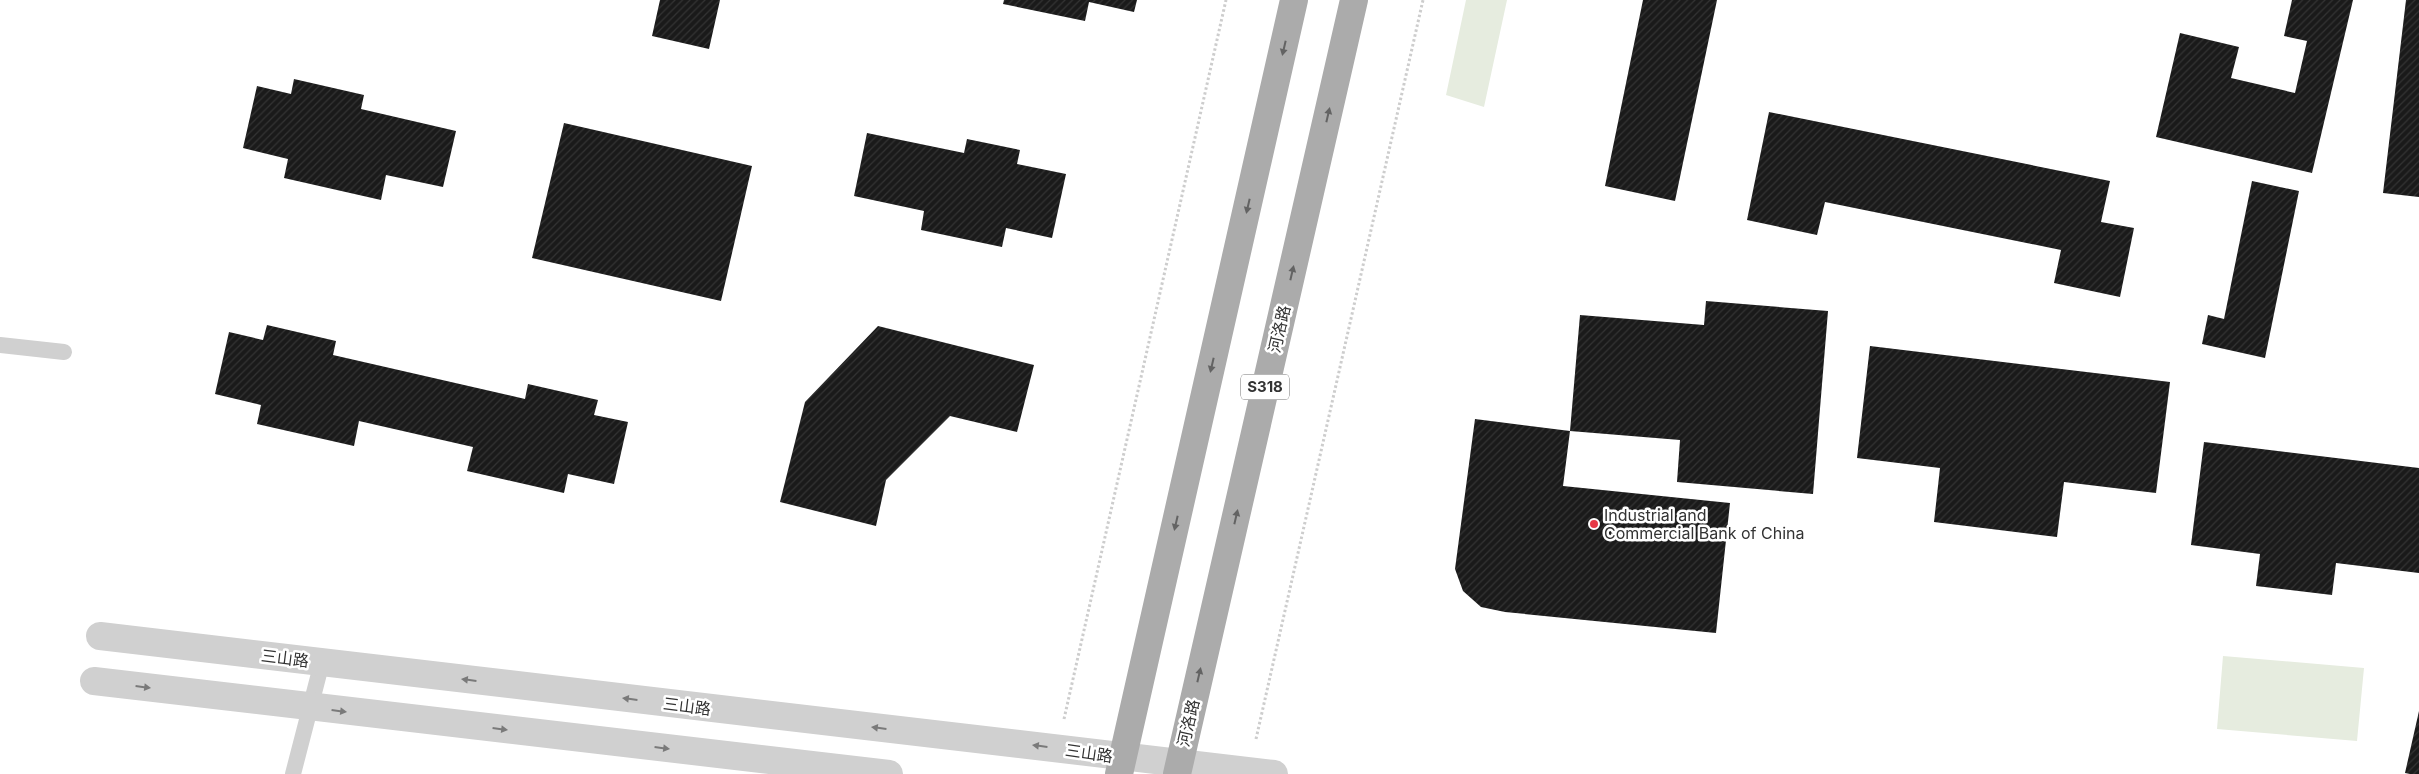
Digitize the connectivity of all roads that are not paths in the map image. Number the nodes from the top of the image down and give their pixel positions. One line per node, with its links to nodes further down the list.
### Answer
1 (1294, 0): 9 (main road, one-way to 9)
2 (1354, 0): 10 (main road, 河洛路 / S318, one-way to 2)
3 (0, 345): 4 (lane)
4 (64, 352)
5 (100, 636): 6 (street, 三山路)
6 (322, 662): 8 (lane); 9 (street, 三山路, one-way to 6)
7 (94, 681): 8 (street, one-way to 8)
8 (309, 707): 12 (lane); 13 (street, one-way to 13)
9 (1121, 766): 10 (street, 三山路)
10 (1178, 768): 11 (street, 三山路)
11 (1262, 773)
12 (293, 774)
13 (888, 774)

